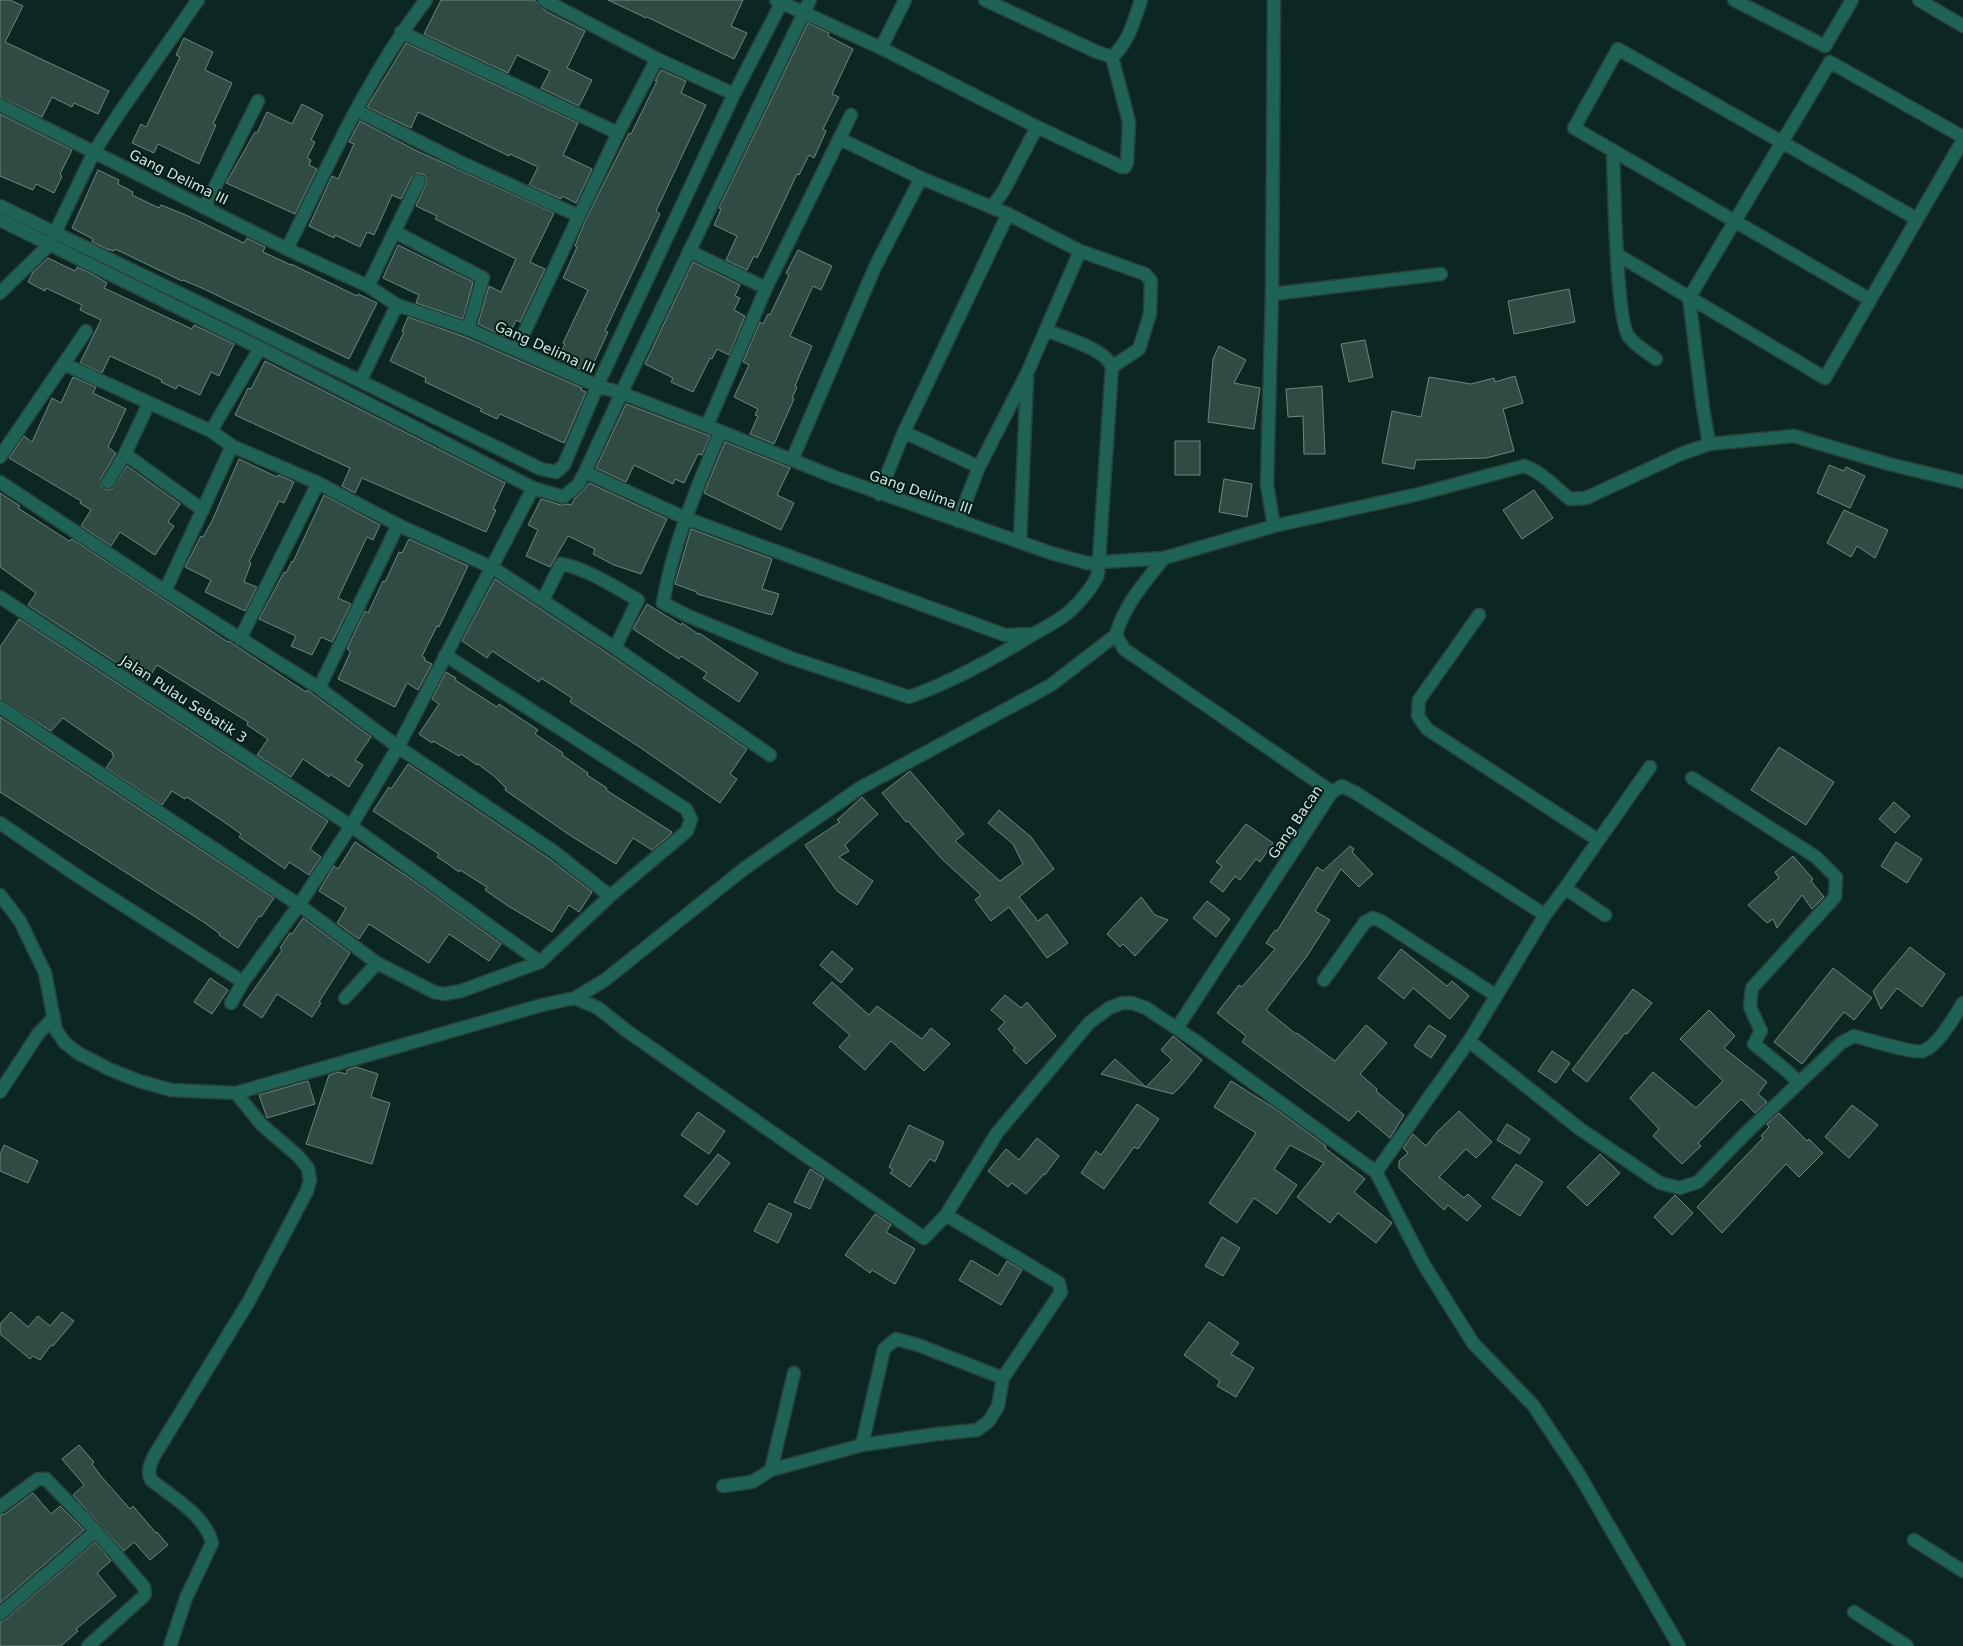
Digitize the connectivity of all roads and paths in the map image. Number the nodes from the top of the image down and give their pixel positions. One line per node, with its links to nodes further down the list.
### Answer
1 (198, 0): 30 (street)
2 (426, 0): 15 (street)
3 (544, 0): 18 (street)
4 (810, 0): 13 (street)
5 (905, 0): 16 (street)
6 (985, 0): 17 (street)
7 (1141, 0): 17 (street)
8 (1274, 0): 52 (street)
9 (1734, 0): 10 (street)
10 (1852, 0)
11 (1919, 0): 14 (street)
12 (780, 1): 13 (street); 19 (street)
13 (804, 14): 16 (street); 45 (street)
14 (1963, 26)
15 (401, 32): 22 (street); 25 (street)
16 (881, 48): 24 (street)
17 (1112, 57): 24 (street)
18 (656, 59): 19 (street); 25 (street)
19 (734, 94): 66 (street)
20 (258, 101): 34 (street)
21 (0, 105): 30 (street, Gang Delima III)
22 (356, 110): 37 (street); 44 (street)
23 (850, 115): 27 (street)
24 (1036, 127): 35 (street)
25 (618, 133): 37 (street)
26 (1963, 138): 28 (street); 38 (street)
27 (840, 139): 31 (street); 50 (street)
28 (1782, 142): 29 (street); 38 (street); 40 (street)
29 (1613, 151): 40 (street); 47 (street)
30 (94, 152): 34 (street, Gang Delima III); 41 (street)
31 (921, 178): 35 (street); 77 (street)
32 (419, 181): 42 (street)
33 (0, 206): 41 (street)
34 (204, 206): 44 (street, Gang Delima III)
35 (992, 207): 36 (street)
36 (1008, 214): 46 (street); 72 (street)
37 (579, 216): 60 (street)
38 (1917, 219): 54 (street)
39 (0, 220): 43 (street)
40 (1735, 221): 53 (street); 54 (street)
41 (55, 232): 43 (street); 65 (street)
42 (395, 232): 49 (street); 56 (street)
43 (48, 244): 51 (street); 59 (street)
44 (287, 249): 49 (street, Gang Delima III)
45 (689, 251): 50 (street); 67 (street)
46 (1080, 252): 57 (street); 63 (street)
47 (1618, 255): 53 (street); 61 (street)
48 (1441, 274): 52 (street)
49 (368, 286): 55 (street, Gang Delima III)
50 (766, 288): 69 (street)
51 (0, 293)
52 (1272, 294): 90 (street)
53 (1689, 298): 54 (street); 73 (street)
54 (1869, 299)
55 (397, 305): 56 (street, Gang Delima III); 65 (street)
56 (468, 329): 60 (street, Gang Delima III)
57 (1046, 330): 63 (street); 64 (street)
58 (86, 331): 62 (street)
59 (260, 348): 70 (street); 84 (street)
60 (516, 350): 66 (street, Gang Delima III)
61 (1656, 359)
62 (64, 364): 68 (street); 76 (street)
63 (1112, 367): 93 (street)
64 (1028, 371): 78 (street); 91 (street)
65 (361, 380): 66 (street)
66 (598, 386): 67 (street, Gang Delima III)
67 (621, 393): 69 (street, Gang Delima III); 79 (street)
68 (149, 403): 70 (street); 75 (street)
69 (707, 426): 71 (street, Gang Delima III)
70 (211, 431): 74 (street)
71 (720, 432): 77 (street, Gang Delima III); 87 (street)
72 (904, 432): 78 (street); 85 (street)
73 (1709, 444): 82 (street, Gang Delima III); 90 (street, Gang Delima III)
74 (232, 446): 83 (street); 86 (street)
75 (125, 454): 81 (street); 86 (street)
76 (0, 457)
77 (792, 460): 85 (street, Gang Delima III)
78 (979, 467): 88 (street)
79 (585, 472): 84 (street); 87 (street)
80 (0, 482): 95 (street)
81 (108, 482)
82 (1963, 482)
83 (318, 483): 89 (street); 102 (street)
84 (533, 488): 94 (street)
85 (879, 494): 88 (street, Gang Delima III)
86 (203, 510): 95 (street)
87 (685, 518): 100 (street); 100 (street)
88 (958, 521): 91 (street, Gang Delima III)
89 (398, 525): 94 (street); 105 (street)
90 (1274, 526): 92 (street, Gang Delima III)
91 (1020, 542): 93 (street, Gang Delima III)
92 (1164, 558): 93 (street, Gang Delima III); 101 (street)
93 (1100, 563): 100 (street)
94 (493, 568): 97 (street); 104 (street)
95 (165, 592): 102 (street)
96 (3, 599): 98 (street); 113 (street, Jalan Pulau Sebatik 3)
97 (542, 600): 103 (street); 103 (street)
98 (0, 612)
99 (1478, 615): 114 (street)
100 (1035, 634)
101 (1116, 634): 111 (street); 127 (street)
102 (240, 639): 105 (street)
103 (615, 648): 108 (street)
104 (445, 655): 107 (street); 117 (street)
105 (318, 688): 107 (street)
106 (0, 707): 118 (street)
107 (398, 747): 113 (street); 117 (street)
108 (770, 755)
109 (1650, 767): 114 (street)
110 (1692, 778): 133 (street)
111 (1332, 792): 119 (street, Gang Bacan); 131 (street, Gang Bacan)
112 (0, 823): 124 (street)
113 (351, 826): 118 (street); 121 (street, Jalan Pulau Sebatik 3)
114 (1598, 840): 115 (street)
115 (1566, 888): 119 (street); 120 (street)
116 (0, 895): 130 (street)
117 (610, 896): 121 (street)
118 (299, 905): 122 (street); 124 (street)
119 (1544, 915): 125 (street)
120 (1605, 915)
121 (540, 962): 122 (street)
122 (377, 963): 126 (street)
123 (1324, 980): 125 (street)
124 (243, 982): 128 (street)
125 (1495, 995): 132 (street)
126 (345, 998)
127 (575, 998): 135 (street); 137 (street)
128 (231, 1003)
129 (1963, 1003): 133 (street)
130 (54, 1017): 134 (street); 135 (street)
131 (1177, 1028): 136 (street); 137 (street)
132 (1469, 1041): 133 (street); 136 (street)
133 (1798, 1083)
134 (0, 1092)
135 (236, 1093): 150 (street)
136 (1376, 1172): 151 (street)
137 (946, 1215): 139 (street)
138 (794, 1372): 141 (street)
139 (1003, 1378): 140 (street); 140 (street)
140 (862, 1444): 141 (street)
141 (771, 1470): 142 (street)
142 (723, 1486)
143 (1, 1505): 144 (street)
144 (96, 1531): 148 (street); 149 (street)
145 (1914, 1540): 146 (street)
146 (1963, 1571)
147 (1854, 1612): 152 (street)
148 (0, 1614)
149 (88, 1646)
150 (170, 1646)
151 (1679, 1646)
152 (1907, 1646)

